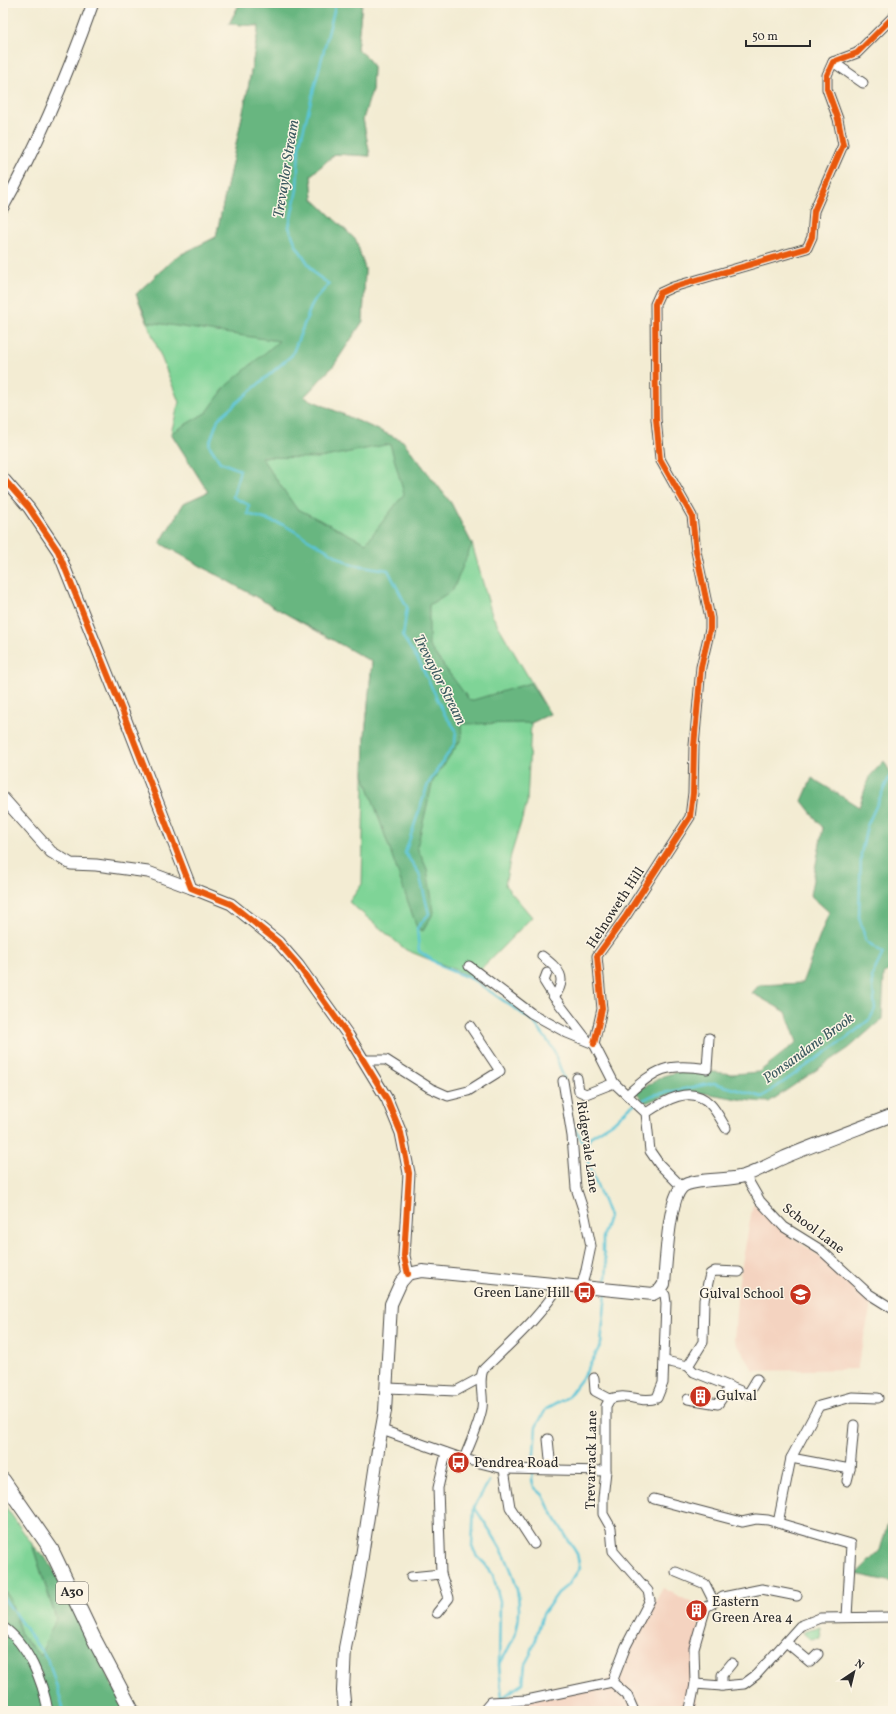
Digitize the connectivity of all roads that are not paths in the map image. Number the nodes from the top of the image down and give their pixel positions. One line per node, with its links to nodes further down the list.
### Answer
1 (93, 3): 5 (street)
2 (893, 17): 3 (street)
3 (833, 62): 4 (street); 15 (street, Helnoweth Hill)
4 (863, 83)
5 (3, 207)
6 (3, 478): 8 (street)
7 (3, 798): 8 (street)
8 (191, 888): 16 (street)
9 (542, 956): 12 (street)
10 (469, 966): 15 (street)
11 (547, 973): 12 (street)
12 (554, 997): 15 (street)
13 (470, 1026): 16 (street)
14 (709, 1038): 20 (street)
15 (590, 1042): 19 (street)
16 (364, 1060): 27 (street)
17 (577, 1078): 19 (street)
18 (563, 1081): 29 (street, Ridgevale Lane)
19 (614, 1082): 20 (street)
20 (630, 1097): 21 (street)
21 (644, 1112): 23 (street); 25 (street)
22 (893, 1115): 24 (main road)
23 (726, 1128)
24 (745, 1175): 25 (main road); 31 (street, School Lane)
25 (682, 1187): 30 (main road)
26 (739, 1272): 33 (street)
27 (408, 1274): 28 (main road); 37 (main road)
28 (560, 1284): 29 (main road); 34 (street)
29 (581, 1288): 30 (main road)
30 (660, 1290): 32 (street, Trevarrack Lane)
31 (893, 1310)
32 (664, 1361): 33 (street); 40 (street, Trevarrack Lane)
33 (688, 1366): 38 (street)
34 (480, 1378): 37 (street); 47 (street)
35 (594, 1378): 40 (street)
36 (757, 1379): 38 (street)
37 (388, 1388): 43 (main road)
38 (729, 1388): 41 (street)
39 (878, 1398): 46 (street)
40 (610, 1399): 51 (street, Trevarrack Lane)
41 (688, 1399)
42 (854, 1425): 50 (street)
43 (382, 1430): 45 (street); 75 (main road)
44 (548, 1439): 49 (street)
45 (446, 1453): 47 (street); 58 (street)
46 (791, 1458): 50 (street); 55 (street)
47 (464, 1459): 48 (street)
48 (504, 1468): 49 (street); 56 (street)
49 (550, 1469): 51 (street)
50 (850, 1469): 53 (street)
51 (606, 1470): 69 (street, Trevarrack Lane)
52 (3, 1480): 74 (highway, A30)
53 (847, 1481)
54 (654, 1499): 55 (street)
55 (778, 1522): 63 (street)
56 (534, 1544)
57 (676, 1572): 61 (street)
58 (441, 1574): 59 (street); 62 (street)
59 (411, 1577)
60 (797, 1596): 61 (street)
61 (714, 1602): 70 (street)
62 (437, 1613)
63 (847, 1617): 64 (street); 66 (street)
64 (893, 1617)
65 (3, 1627): 73 (street)
66 (786, 1642): 67 (street); 71 (street)
67 (818, 1654)
68 (732, 1663): 71 (street)
69 (612, 1682): 72 (street); 76 (street)
70 (695, 1684): 71 (street); 77 (street)
71 (722, 1686)
72 (485, 1709)
73 (48, 1711)
74 (132, 1711)
75 (345, 1711)
76 (634, 1711)
77 (687, 1711)

